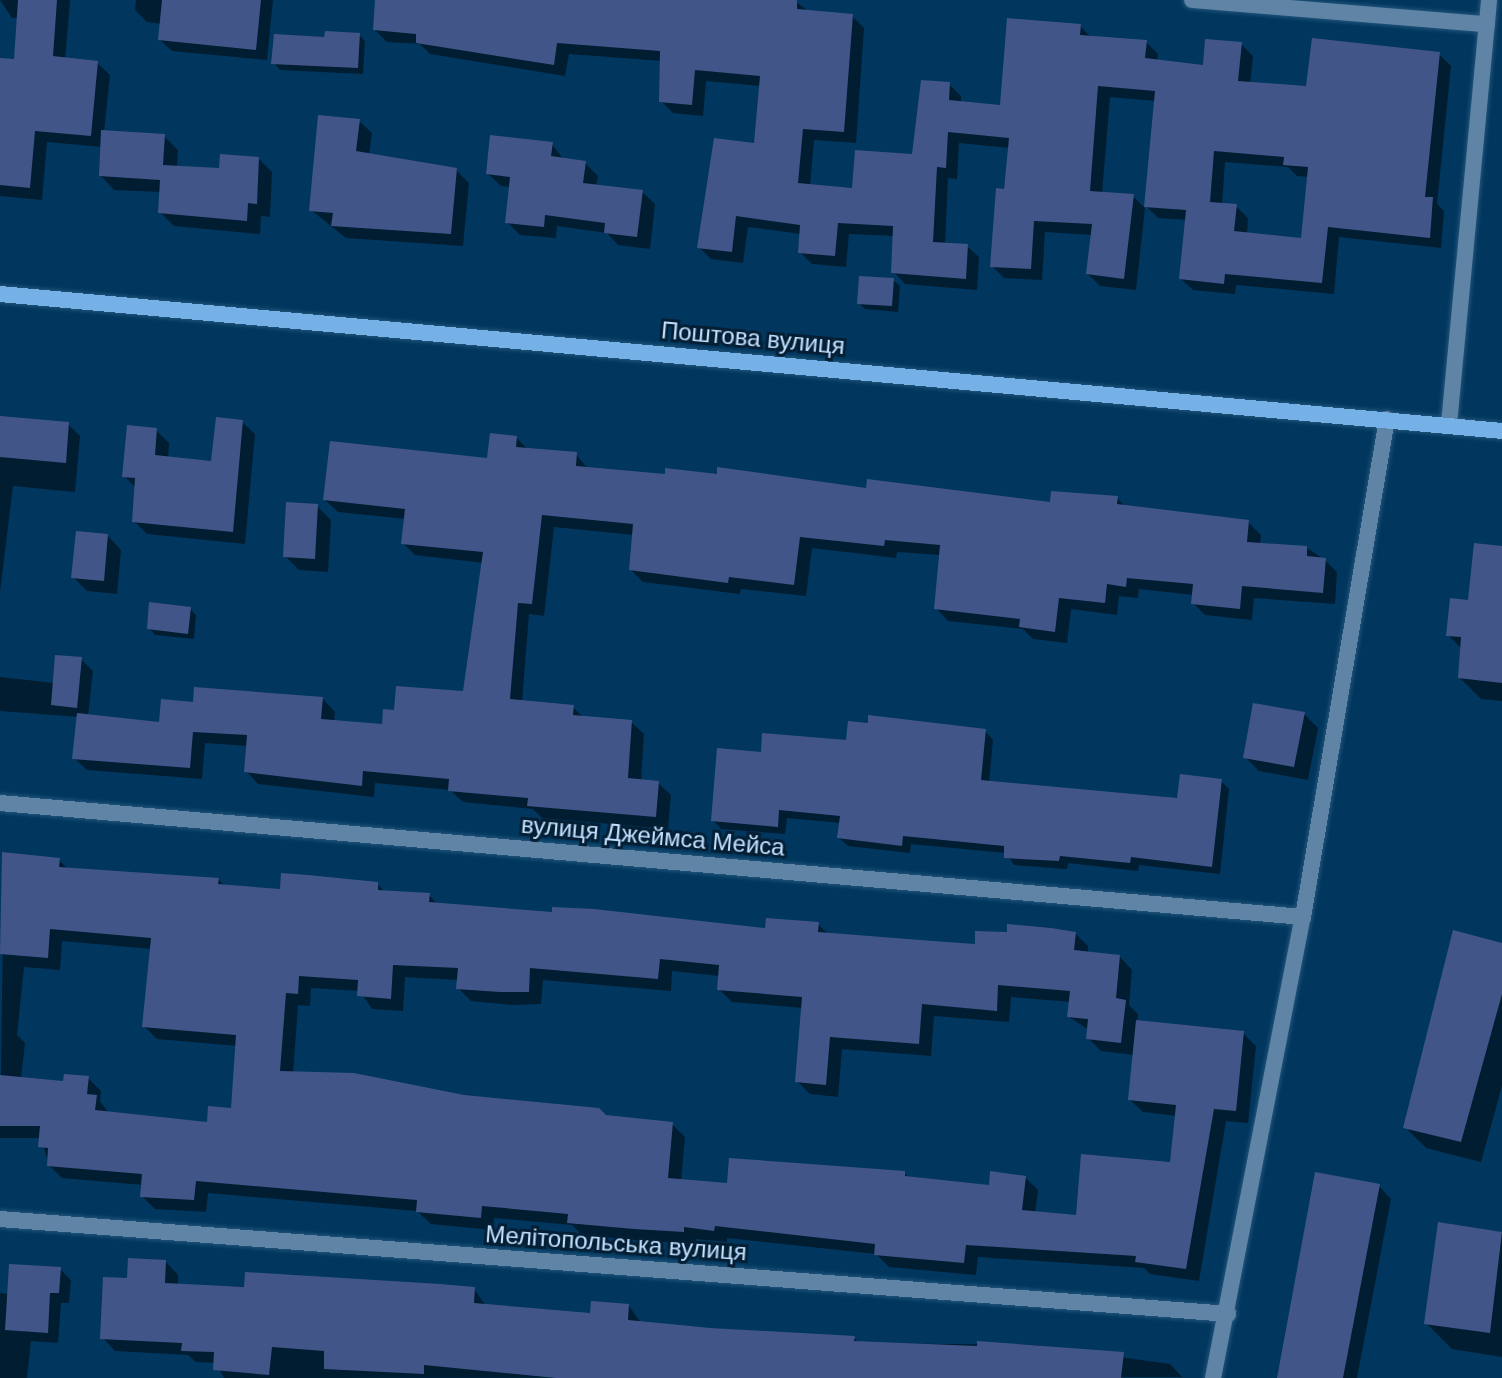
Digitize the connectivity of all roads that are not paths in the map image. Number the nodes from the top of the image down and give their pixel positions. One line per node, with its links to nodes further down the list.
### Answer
1 (1192, 0): 3 (street)
2 (1489, 0): 3 (street)
3 (1487, 24): 6 (street)
4 (0, 294): 5 (street, Поштова вулиця)
5 (1387, 419): 6 (street, Поштова вулиця); 9 (street)
6 (1449, 424): 7 (street, Поштова вулиця)
7 (1502, 431)
8 (0, 803): 9 (street, вулиця Джеймса Мейса)
9 (1303, 917): 11 (street)
10 (0, 1219): 11 (street, Мелітопольська вулиця)
11 (1228, 1314): 12 (street)
12 (1213, 1378)

